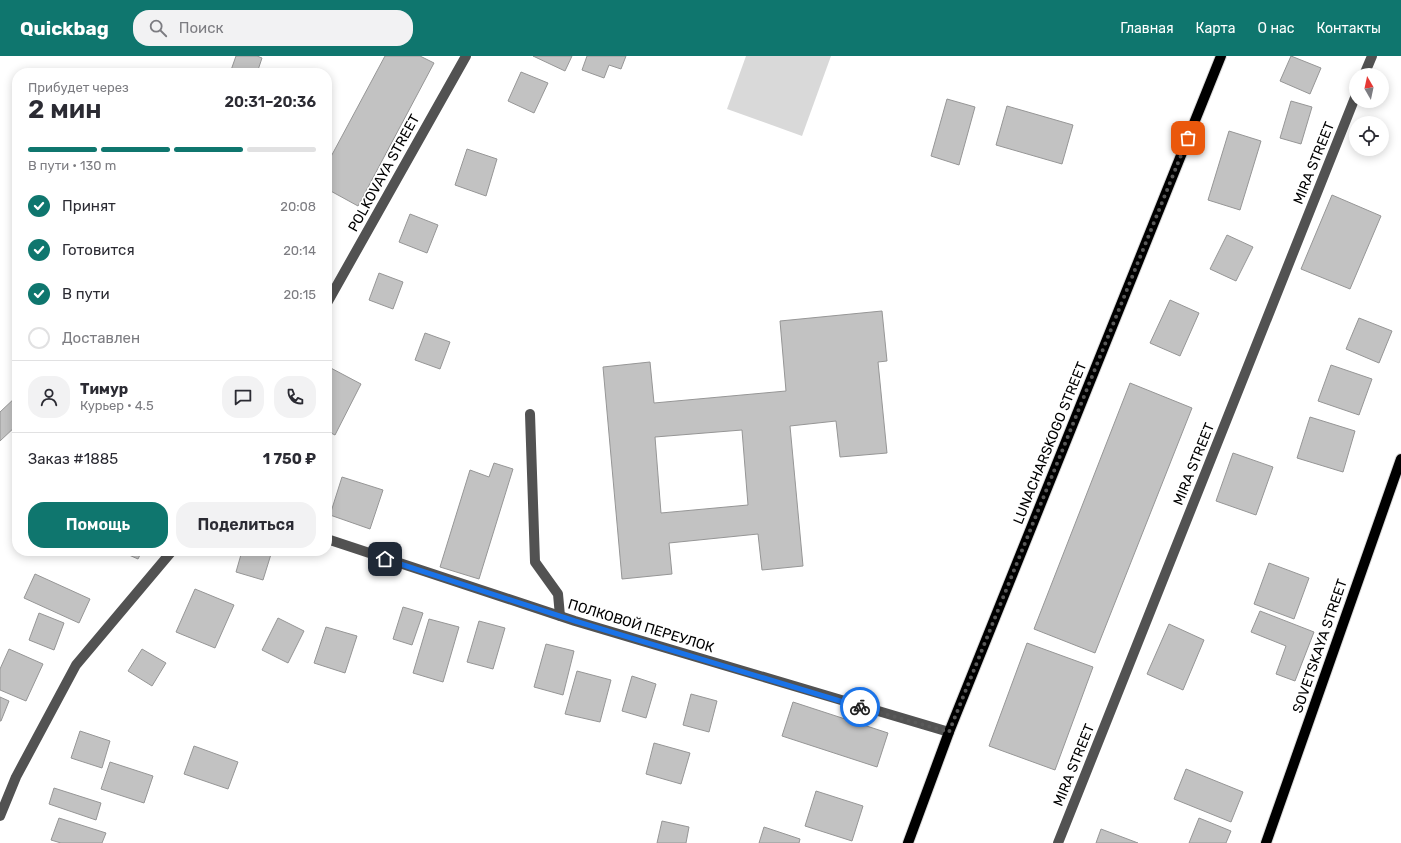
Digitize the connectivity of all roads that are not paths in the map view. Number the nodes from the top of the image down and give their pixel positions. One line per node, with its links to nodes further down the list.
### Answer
1 (466, 56): 6 (street, POLKOVAYA STREET)
2 (1221, 56): 12 (main road, LUNACHARSKOGO STREET)
3 (1372, 56): 4 (street)
4 (1367, 68)
5 (1351, 108): 15 (street, MIRA STREET)
6 (332, 294)
7 (530, 414): 11 (street)
8 (1401, 459): 16 (main road, SOVETSKAYA STREET)
9 (332, 541): 11 (street, ПОЛКОВОЙ ПЕРЕУЛОК)
10 (168, 556): 13 (street)
11 (560, 616): 12 (street, ПОЛКОВОЙ ПЕРЕУЛОК)
12 (949, 732): 14 (main road, LUNACHARSKOGO STREET)
13 (0, 816)
14 (908, 843)
15 (1058, 843)
16 (1266, 843)

